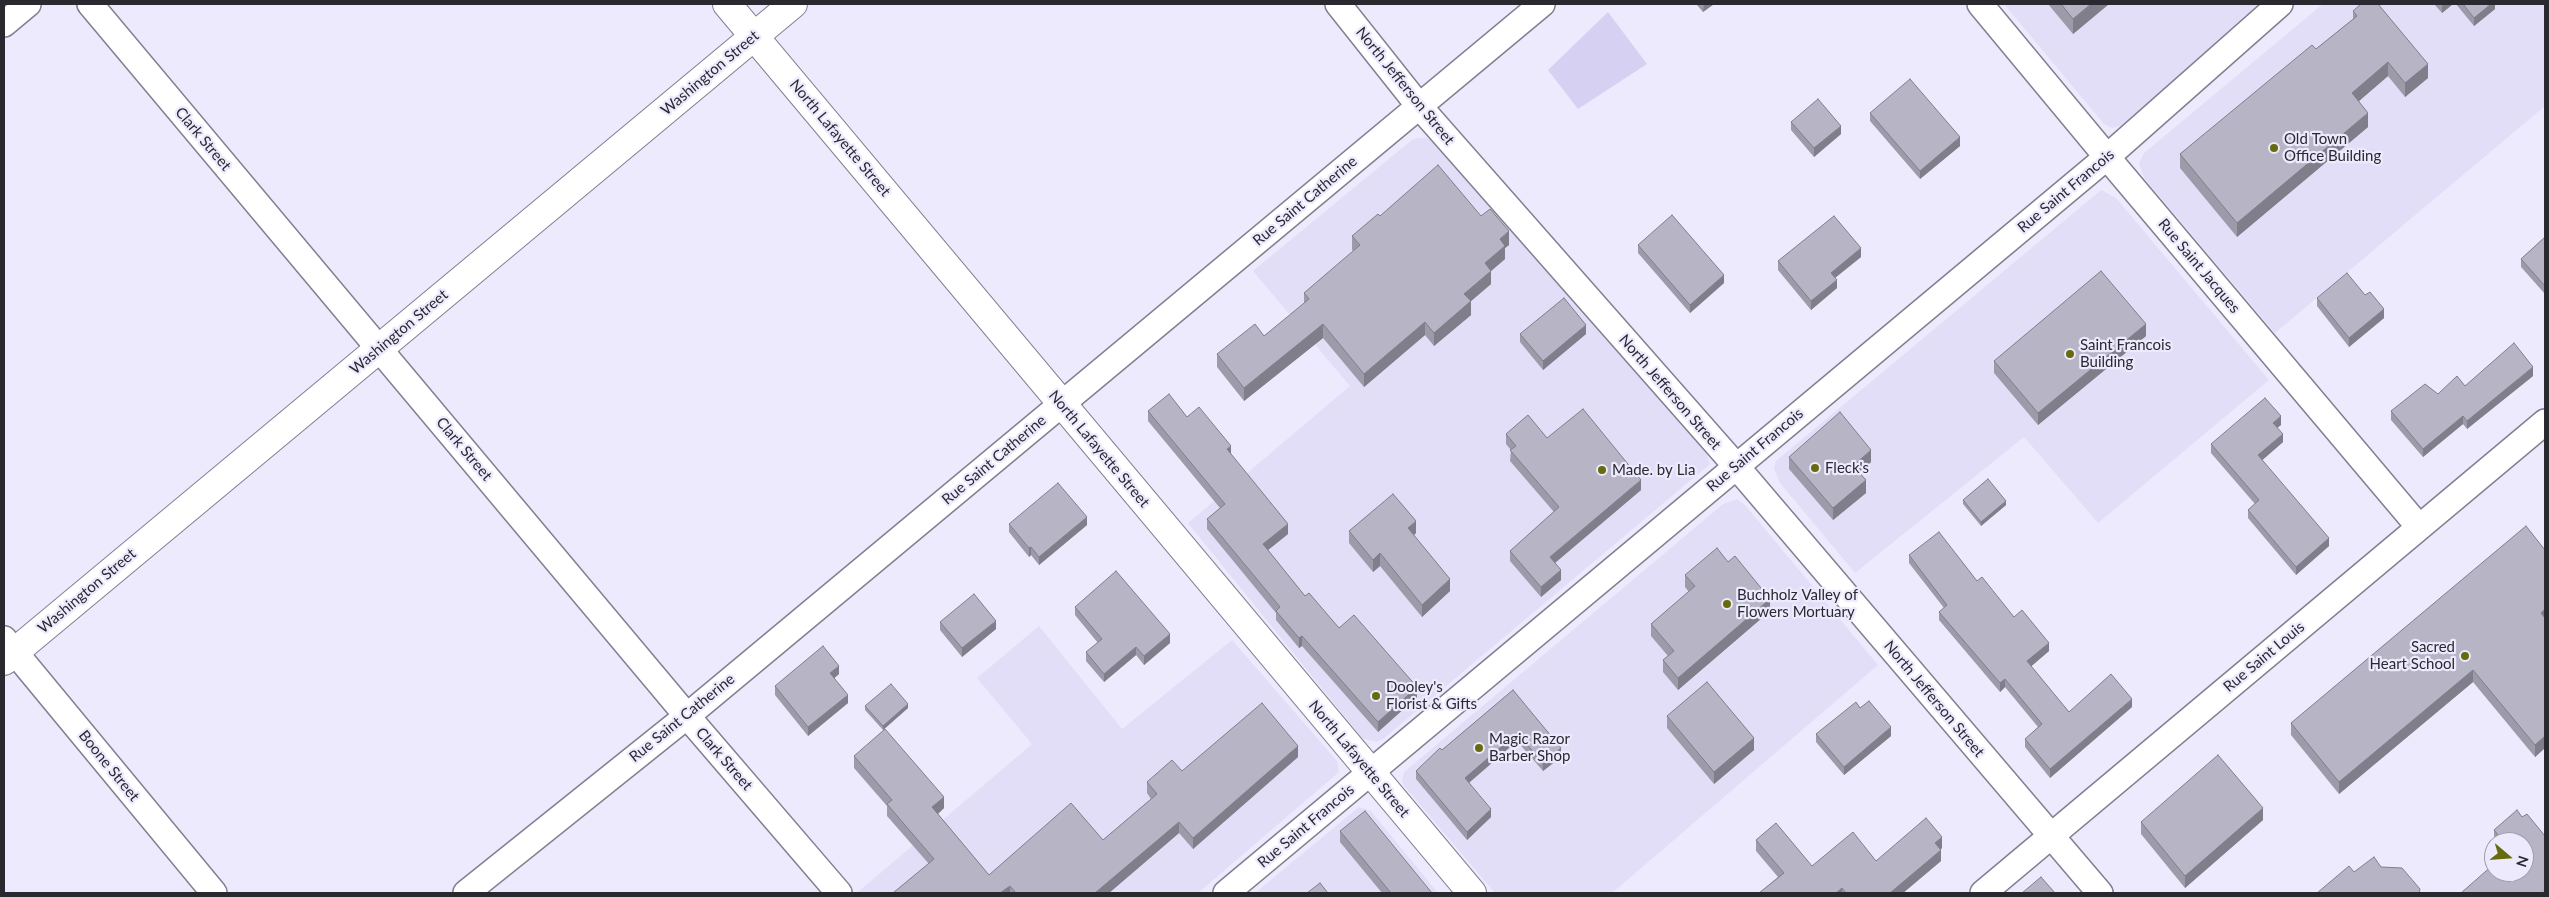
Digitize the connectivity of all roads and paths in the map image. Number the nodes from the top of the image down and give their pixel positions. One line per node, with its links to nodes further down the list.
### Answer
1 (28, 4): 9 (street)
2 (90, 4): 13 (street, Clark Street)
3 (727, 4): 10 (street, North Lafayette Street)
4 (793, 4): 10 (street, Washington Street)
5 (1338, 4): 11 (street, North Jefferson Street)
6 (1542, 4): 11 (street, Rue Saint Catherine)
7 (1980, 4): 12 (street, Rue Saint Jacques)
8 (2280, 4): 12 (street, Rue Saint Francois)
9 (4, 24)
10 (755, 36): 13 (street, Washington Street); 14 (street, North Lafayette Street)
11 (1419, 106): 14 (street, Rue Saint Catherine); 16 (street, North Jefferson Street)
12 (2107, 158): 16 (street, Rue Saint Francois); 17 (street, Rue Saint Jacques)
13 (380, 348): 18 (street, Washington Street); 19 (street, Clark Street)
14 (1061, 404): 19 (street, Rue Saint Catherine); 20 (street, North Lafayette Street)
15 (2545, 422): 17 (street, Rue Saint Louis)
16 (1736, 466): 20 (street, Rue Saint Francois); 21 (street, North Jefferson Street)
17 (2419, 526): 21 (street, Rue Saint Louis)
18 (7, 650): 22 (street, Boone Street)
19 (686, 716): 23 (street, Rue Saint Catherine); 24 (street, Clark Street)
20 (1370, 771): 25 (street, Rue Saint Francois); 26 (street, North Lafayette Street)
21 (2052, 836): 27 (street, Rue Saint Louis); 28 (street, North Jefferson Street)
22 (214, 893)
23 (466, 893)
24 (839, 893)
25 (1226, 893)
26 (1472, 893)
27 (1983, 893)
28 (2100, 893)

